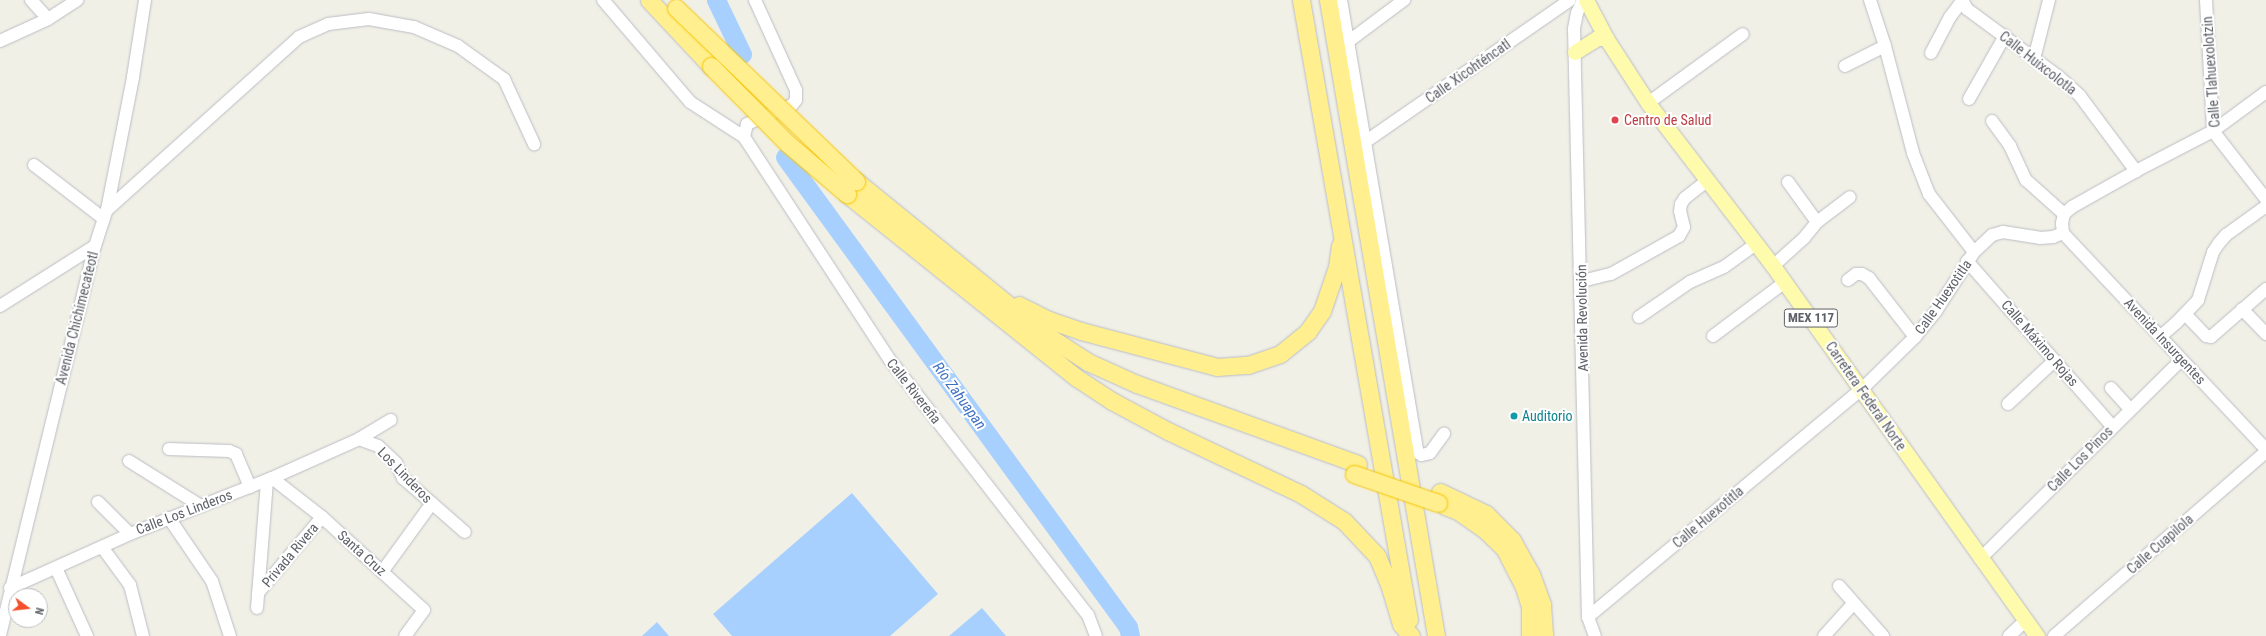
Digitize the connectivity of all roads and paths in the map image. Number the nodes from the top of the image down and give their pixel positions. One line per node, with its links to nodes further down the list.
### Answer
1 (31, 0): 19 (street)
2 (77, 0): 19 (street)
3 (145, 0): 46 (street, Avenida Chichimecateotl)
4 (603, 0): 35 (street)
5 (649, 0): 42 (highway, bridge)
6 (755, 0): 35 (street)
7 (1301, 0): 49 (highway)
8 (1328, 0): 112 (highway)
9 (1342, 0): 24 (street)
10 (1404, 0): 24 (street)
11 (1570, 0): 36 (street, Calle Xicohténcatl)
12 (1583, 0): 26 (street, Avenida Revolución)
13 (1586, 0): 22 (main road, Carretera Federal Norte / MEX 117)
14 (1870, 0): 25 (street, Calle Máximo Rojas)
15 (1962, 0): 21 (street, Calle Huixcolotla); 27 (street)
16 (2049, 0): 28 (street)
17 (2206, 0): 34 (street, Calle Tlahuexolotzin)
18 (672, 4): 42 (highway, bridge)
19 (48, 19): 23 (street)
20 (1743, 34): 32 (street)
21 (2005, 36): 28 (street, Calle Huixcolotla); 31 (street)
22 (1606, 38): 26 (main road); 32 (main road, Carretera Federal Norte / MEX 117)
23 (0, 41)
24 (1349, 41): 36 (street)
25 (1885, 46): 29 (street); 53 (street, Calle Máximo Rojas)
26 (1575, 52): 56 (street, Avenida Revolución)
27 (1931, 53)
28 (2034, 59): 39 (street, Calle Huixcolotla)
29 (1845, 66)
30 (2266, 92): 34 (street)
31 (1969, 99)
32 (1648, 103): 40 (main road, Carretera Federal Norte / MEX 117)
33 (1992, 121): 47 (street)
34 (2213, 131): 39 (street); 44 (street, Calle Tlahuexolotzin)
35 (744, 137): 110 (street, Calle Rivereña)
36 (1365, 142): 77 (street)
37 (534, 144): 46 (street)
38 (34, 165): 46 (street)
39 (2136, 171): 47 (street)
40 (1707, 181): 51 (main road, Carretera Federal Norte / MEX 117); 56 (street)
41 (1788, 182): 48 (street)
42 (852, 188): 58 (highway); 68 (highway)
43 (1850, 197): 48 (street)
44 (2266, 199)
45 (2266, 206): 62 (street)
46 (106, 214): 52 (street, Avenida Chichimecateotl)
47 (2064, 214): 50 (street)
48 (1817, 222): 54 (street)
49 (1342, 230): 58 (highway); 111 (highway)
50 (2063, 233): 53 (street, Calle Huexotitla); 66 (street, Avenida Insurgentes)
51 (1756, 244): 54 (main road, Carretera Federal Norte / MEX 117); 63 (street)
52 (96, 246): 60 (street); 98 (street, Avenida Chichimecateotl)
53 (1970, 256): 67 (street, Calle Huexotitla); 69 (street, Calle Máximo Rojas)
54 (1773, 266): 57 (main road, Carretera Federal Norte / MEX 117)
55 (1848, 280): 67 (street)
56 (1582, 281): 103 (street, Avenida Revolución)
57 (1785, 282): 65 (street); 72 (main road, Carretera Federal Norte / MEX 117)
58 (982, 286): 82 (highway)
59 (2266, 289): 61 (street)
60 (0, 306)
61 (2242, 309): 62 (street); 64 (street)
62 (2185, 314): 66 (street)
63 (1639, 317)
64 (2266, 334)
65 (1713, 336)
66 (2161, 336): 70 (street, Avenida Insurgentes)
67 (1915, 337): 72 (street, Calle Huexotitla)
68 (1045, 351): 82 (highway); 111 (highway)
69 (2055, 360): 73 (street); 76 (street, Calle Máximo Rojas)
70 (2181, 360): 74 (street, Calle Los Pinos); 79 (street, Avenida Insurgentes)
71 (2111, 388): 74 (street)
72 (1862, 389): 94 (main road, Carretera Federal Norte / MEX 117); 103 (street, Calle Huexotitla)
73 (2008, 404)
74 (2130, 409): 76 (street, Calle Los Pinos)
75 (391, 420): 78 (street, Calle Los Linderos)
76 (2112, 426): 94 (street, Calle Los Pinos)
77 (1444, 434)
78 (360, 439): 83 (street, Calle Los Linderos); 87 (street, Los Linderos)
79 (2265, 446): 120 (street, Calle Cuapilola)
80 (169, 449): 84 (street)
81 (129, 462): 88 (street)
82 (1356, 469): 85 (highway)
83 (269, 479): 84 (street, Calle Los Linderos); 89 (street, Santa Cruz); 99 (street)
84 (250, 487): 88 (street, Calle Los Linderos)
85 (1439, 498): 113 (highway); 114 (highway)
86 (98, 502): 92 (street)
87 (432, 503): 91 (street, Los Linderos); 96 (street)
88 (201, 506): 90 (street, Calle Los Linderos)
89 (322, 517): 96 (street, Santa Cruz); 99 (street, Privada Rivera)
90 (169, 518): 92 (street, Calle Los Linderos); 108 (street)
91 (465, 532)
92 (130, 534): 93 (street, Calle Los Linderos)
93 (102, 547): 95 (street, Calle Los Linderos); 107 (street)
94 (1980, 559): 104 (main road, Carretera Federal Norte / MEX 117)
95 (56, 568): 98 (street, Calle Los Linderos); 106 (street)
96 (382, 572): 109 (street, Santa Cruz)
97 (1838, 586): 101 (street)
98 (10, 588)
99 (258, 593): 102 (street)
100 (8, 597): 105 (street, Avenida Chichimecateotl)
101 (1854, 604): 116 (street); 117 (street)
102 (257, 608)
103 (1588, 617): 115 (street, Avenida Revolución)
104 (2025, 621): 118 (street); 119 (main road, Carretera Federal Norte / MEX 117)
105 (0, 635)
106 (87, 636)
107 (144, 636)
108 (230, 636)
109 (405, 636)
110 (1096, 636)
111 (1411, 636)
112 (1436, 636)
113 (1530, 636)
114 (1544, 636)
115 (1595, 636)
116 (1824, 636)
117 (1883, 636)
118 (2009, 636)
119 (2036, 636)
120 (2054, 636)

